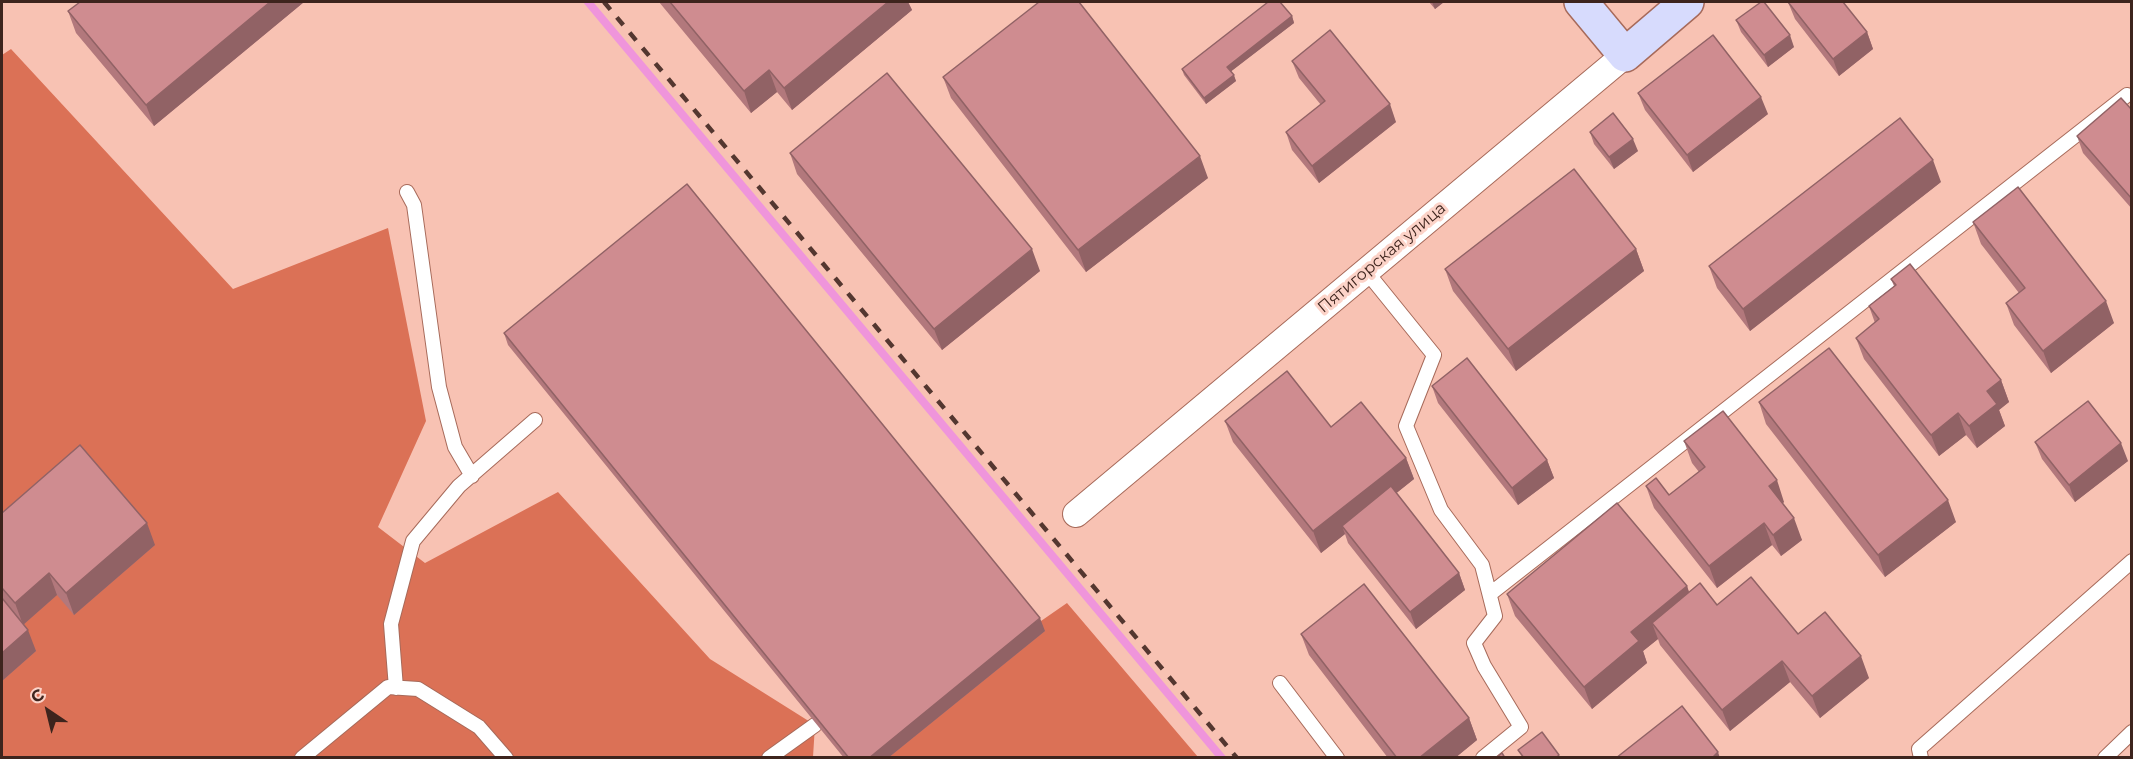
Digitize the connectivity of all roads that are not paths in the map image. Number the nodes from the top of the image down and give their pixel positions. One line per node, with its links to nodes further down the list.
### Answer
1 (1581, 2): 3 (street)
2 (1687, 2): 3 (street, Пятигорская улица)
3 (1625, 54): 6 (street, Пятигорская улица)
4 (2127, 95): 11 (lane)
5 (407, 192): 8 (lane)
6 (1366, 271): 9 (street, Пятигорская улица); 11 (lane)
7 (535, 420): 8 (lane)
8 (472, 476): 13 (lane)
9 (1076, 514)
10 (2132, 561): 21 (lane)
11 (1490, 594): 20 (lane)
12 (1280, 683): 19 (lane)
13 (396, 688): 16 (lane); 17 (lane)
14 (815, 725): 18 (lane)
15 (2132, 732): 22 (lane)
16 (302, 758)
17 (507, 758)
18 (769, 758)
19 (1337, 758)
20 (1483, 758)
21 (1921, 758)
22 (2105, 758)

